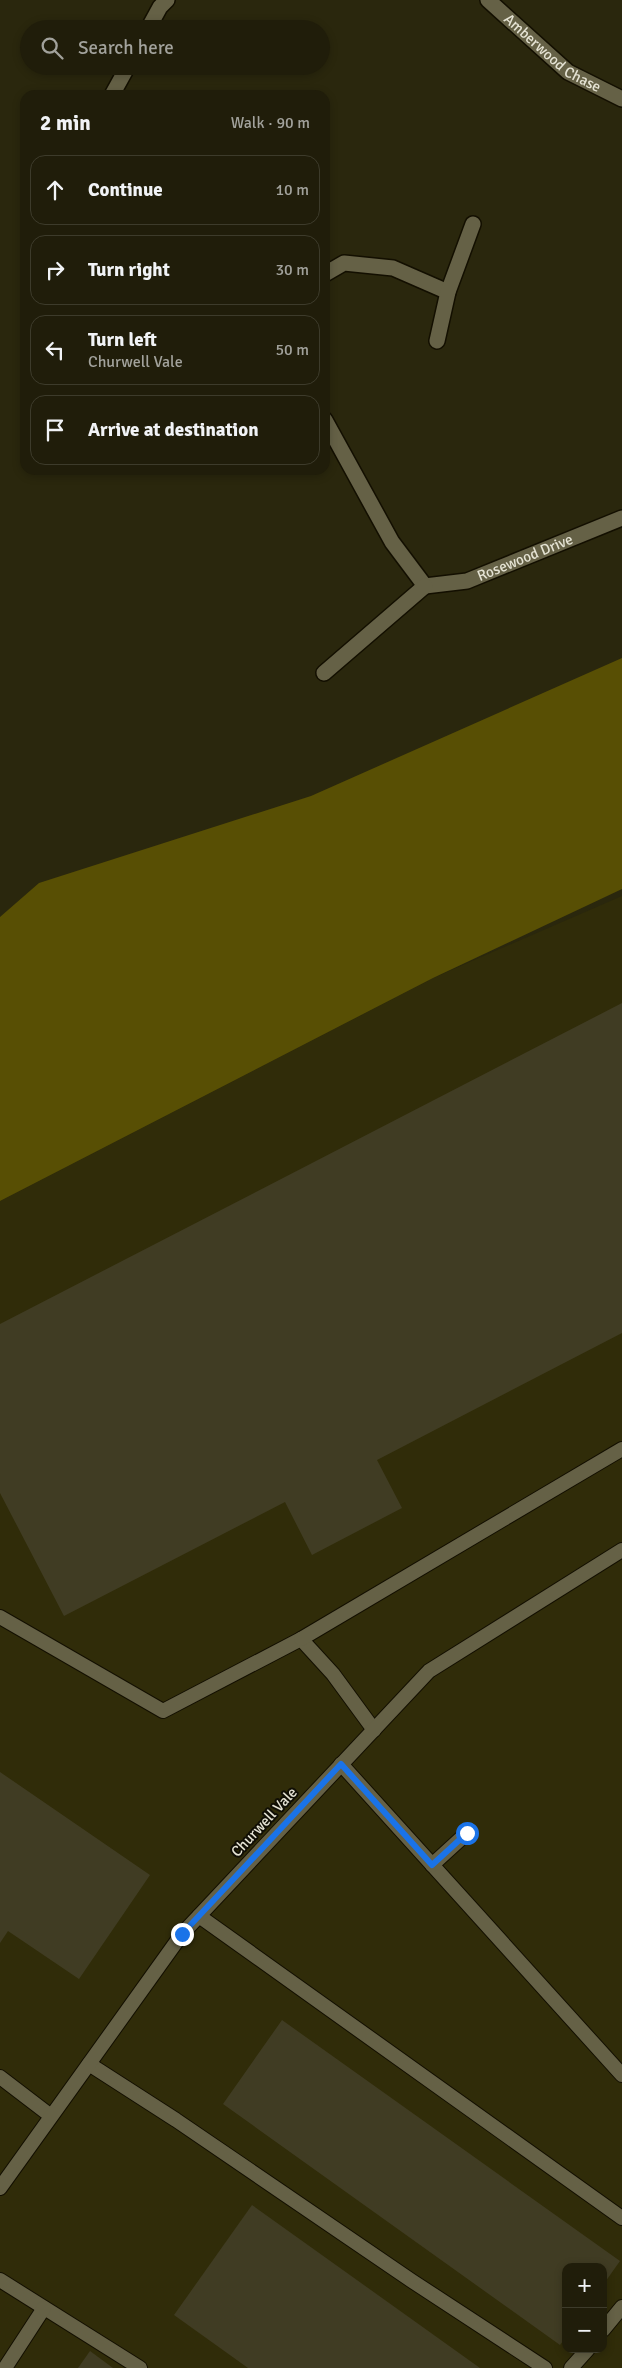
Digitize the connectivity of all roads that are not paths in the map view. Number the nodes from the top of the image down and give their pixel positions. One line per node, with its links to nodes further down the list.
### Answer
1 (167, 0): 3 (street)
2 (488, 0): 6 (street, Amberwood Chase)
3 (153, 20)
4 (123, 75): 5 (street)
5 (115, 90)
6 (622, 99)
7 (474, 224): 9 (street)
8 (330, 271): 9 (street)
9 (448, 292): 10 (street)
10 (438, 341)
11 (330, 429): 13 (street)
12 (622, 518): 13 (street, Rosewood Drive)
13 (425, 586): 14 (street)
14 (324, 672)
15 (622, 1449): 18 (lane)
16 (622, 1550): 19 (lane, Churwell Vale)
17 (0, 1617): 18 (lane)
18 (301, 1639): 19 (lane)
19 (374, 1730): 20 (lane, Churwell Vale)
20 (341, 1764): 22 (lane); 23 (lane, Churwell Vale)
21 (467, 1833): 22 (lane)
22 (432, 1865): 25 (lane)
23 (199, 1916): 24 (lane, Churwell Vale); 29 (lane)
24 (89, 2064): 27 (lane, Churwell Vale); 37 (lane)
25 (622, 2075)
26 (0, 2077): 27 (lane)
27 (51, 2116): 28 (lane, Churwell Vale)
28 (0, 2188)
29 (622, 2218)
30 (0, 2280): 32 (lane)
31 (622, 2307): 33 (lane)
32 (44, 2308): 35 (lane); 36 (lane)
33 (607, 2325)
34 (584, 2353): 38 (lane)
35 (5, 2368)
36 (140, 2368)
37 (544, 2368)
38 (571, 2368)

